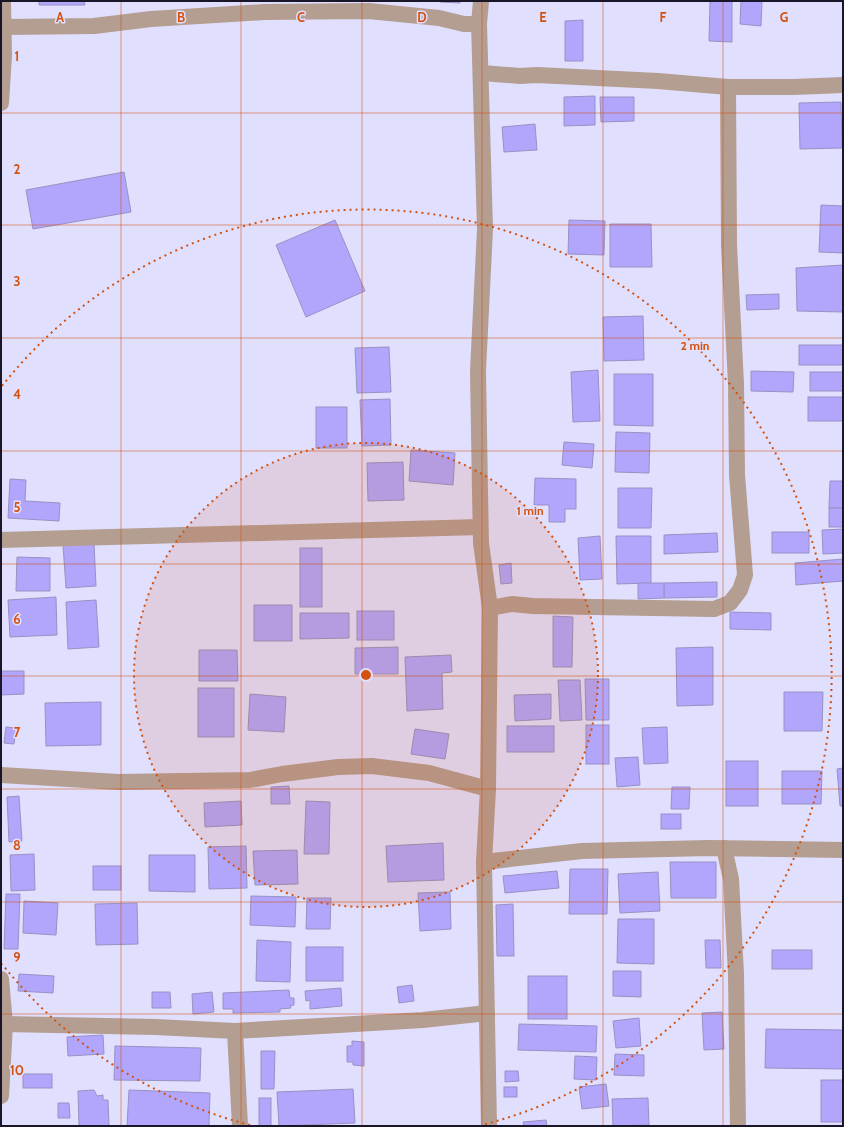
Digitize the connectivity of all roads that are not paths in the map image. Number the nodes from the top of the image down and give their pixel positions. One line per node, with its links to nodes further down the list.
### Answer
1 (2, 1): 4 (street)
2 (481, 1): 3 (street)
3 (479, 24): 4 (street); 5 (street)
4 (3, 27): 8 (street)
5 (482, 73): 7 (street); 9 (street)
6 (843, 85): 7 (street)
7 (728, 87): 11 (street)
8 (1, 103)
9 (480, 527): 10 (street); 11 (street)
10 (1, 540)
11 (490, 608): 13 (street)
12 (1, 775): 13 (street)
13 (488, 789): 16 (street)
14 (724, 848): 15 (street); 16 (street); 24 (street)
15 (843, 850)
16 (484, 862): 18 (street)
17 (1, 979): 19 (street)
18 (487, 1013): 20 (street); 23 (street)
19 (5, 1024): 20 (street); 21 (street)
20 (235, 1031): 22 (street)
21 (1, 1096)
22 (240, 1126)
23 (490, 1126)
24 (738, 1126)

